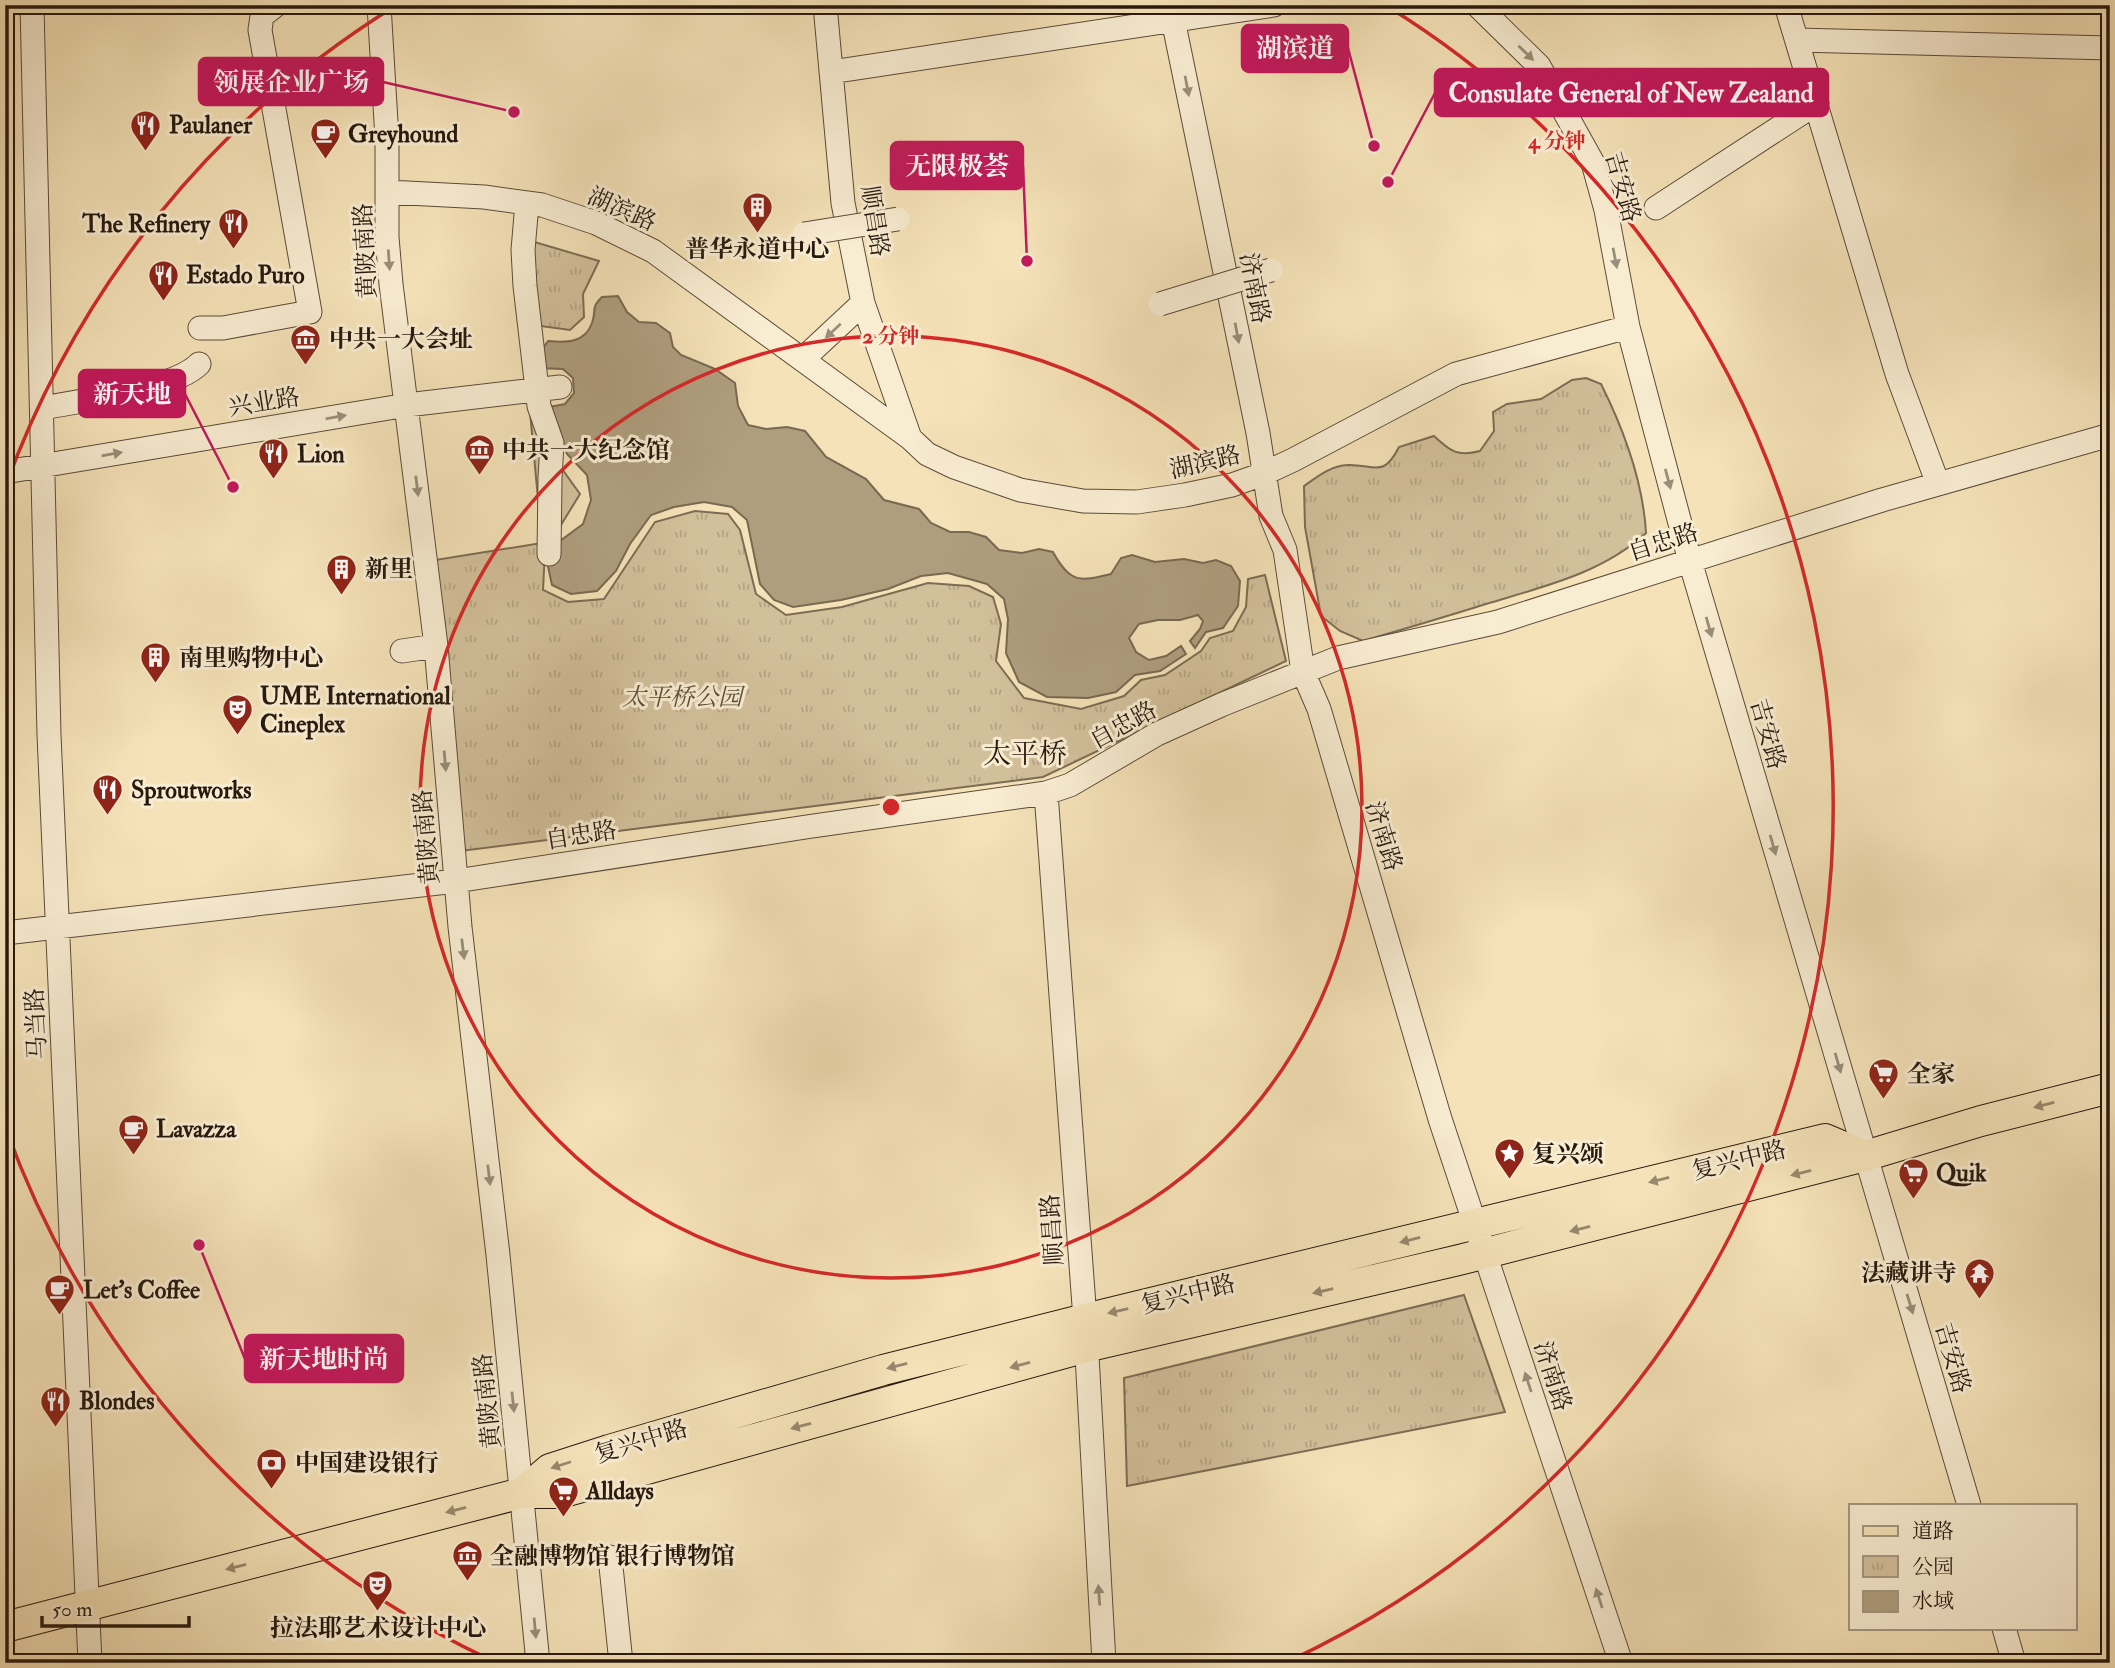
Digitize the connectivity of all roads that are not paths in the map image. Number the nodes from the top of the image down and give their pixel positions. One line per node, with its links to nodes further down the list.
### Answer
1 (32, 5): 30 (street, 马当路)
2 (276, 5): 24 (street)
3 (379, 5): 13 (street, 黄陂南路)
4 (825, 5): 11 (street, 顺昌路)
5 (1274, 5): 8 (street)
6 (1477, 5): 23 (street, 吉安路, one-way to 23)
7 (1786, 5): 9 (street)
8 (1172, 12): 11 (street); 20 (street, 济南路, one-way to 20)
9 (1797, 40): 10 (street); 12 (street)
10 (2110, 48)
11 (831, 72): 17 (street, 顺昌路)
12 (1817, 103): 15 (street); 36 (street)
13 (387, 192): 14 (street, 湖滨路); 29 (street, 黄陂南路, one-way to 29)
14 (527, 203): 25 (street, 湖滨路); 28 (street)
15 (1656, 208)
16 (898, 219): 17 (street, bridge)
17 (848, 227): 18 (street, bridge); 21 (street, 顺昌路)
18 (804, 234)
19 (1271, 270): 20 (street, bridge)
20 (1227, 283): 22 (street, bridge); 35 (street, 济南路, one-way to 35)
21 (863, 303): 25 (street, one-way to 25); 32 (street, 顺昌路)
22 (1160, 304)
23 (1628, 327): 35 (street, 湖滨路); 38 (street, 吉安路, one-way to 38)
24 (200, 328)
25 (803, 359): 32 (street, 湖滨路)
26 (199, 364): 30 (street)
27 (560, 387): 28 (street, 兴业路)
28 (537, 390): 29 (street, 兴业路); 37 (street)
29 (407, 405): 33 (street, 兴业路, one-way to 29); 39 (street, 黄陂南路, one-way to 39)
30 (43, 408): 33 (street, 马当路)
31 (2110, 435): 36 (street, 自忠路)
32 (910, 438): 35 (street, 湖滨路)
33 (44, 466): 34 (street, 兴业路); 44 (street, 马当路)
34 (5, 472)
35 (1263, 474): 41 (street, 济南路)
36 (1938, 484): 38 (street, 自忠路)
37 (549, 554)
38 (1690, 561): 41 (street, 自忠路); 47 (street, 吉安路, one-way to 47)
39 (436, 646): 40 (street); 43 (street, 黄陂南路, one-way to 43)
40 (401, 651)
41 (1303, 671): 42 (street, 自忠路); 48 (street, 济南路)
42 (1046, 793): 43 (street, 自忠路); 50 (street, 顺昌路)
43 (456, 881): 44 (street, 自忠路); 51 (street, 黄陂南路, one-way to 51)
44 (58, 927): 45 (street, 自忠路); 54 (street, 马当路)
45 (5, 933)
46 (2110, 1088): 47 (main road, 复兴中路, one-way to 47)
47 (1865, 1156): 48 (main road, 复兴中路, one-way to 48); 49 (main road, 复兴中路, one-way to 49); 52 (street, 吉安路, one-way to 52)
48 (1477, 1224): 49 (street, 济南路); 50 (main road, 复兴中路, one-way to 50)
49 (1485, 1253): 50 (main road, 复兴中路, one-way to 50); 61 (street, 济南路, one-way to 49)
50 (1085, 1333): 51 (main road, 复兴中路, one-way to 51); 60 (street, 顺昌路, one-way to 50)
51 (522, 1493): 54 (main road, 复兴中路, one-way to 54); 58 (street, 黄陂南路, one-way to 58)
52 (1969, 1504)
53 (610, 1557): 59 (street)
54 (88, 1605): 55 (main road, 复兴中路); 57 (street, 马当路)
55 (5, 1627)
56 (2005, 1630): 62 (street)
57 (90, 1663)
58 (538, 1663)
59 (621, 1663)
60 (1104, 1663)
61 (1621, 1663)
62 (2014, 1663)

